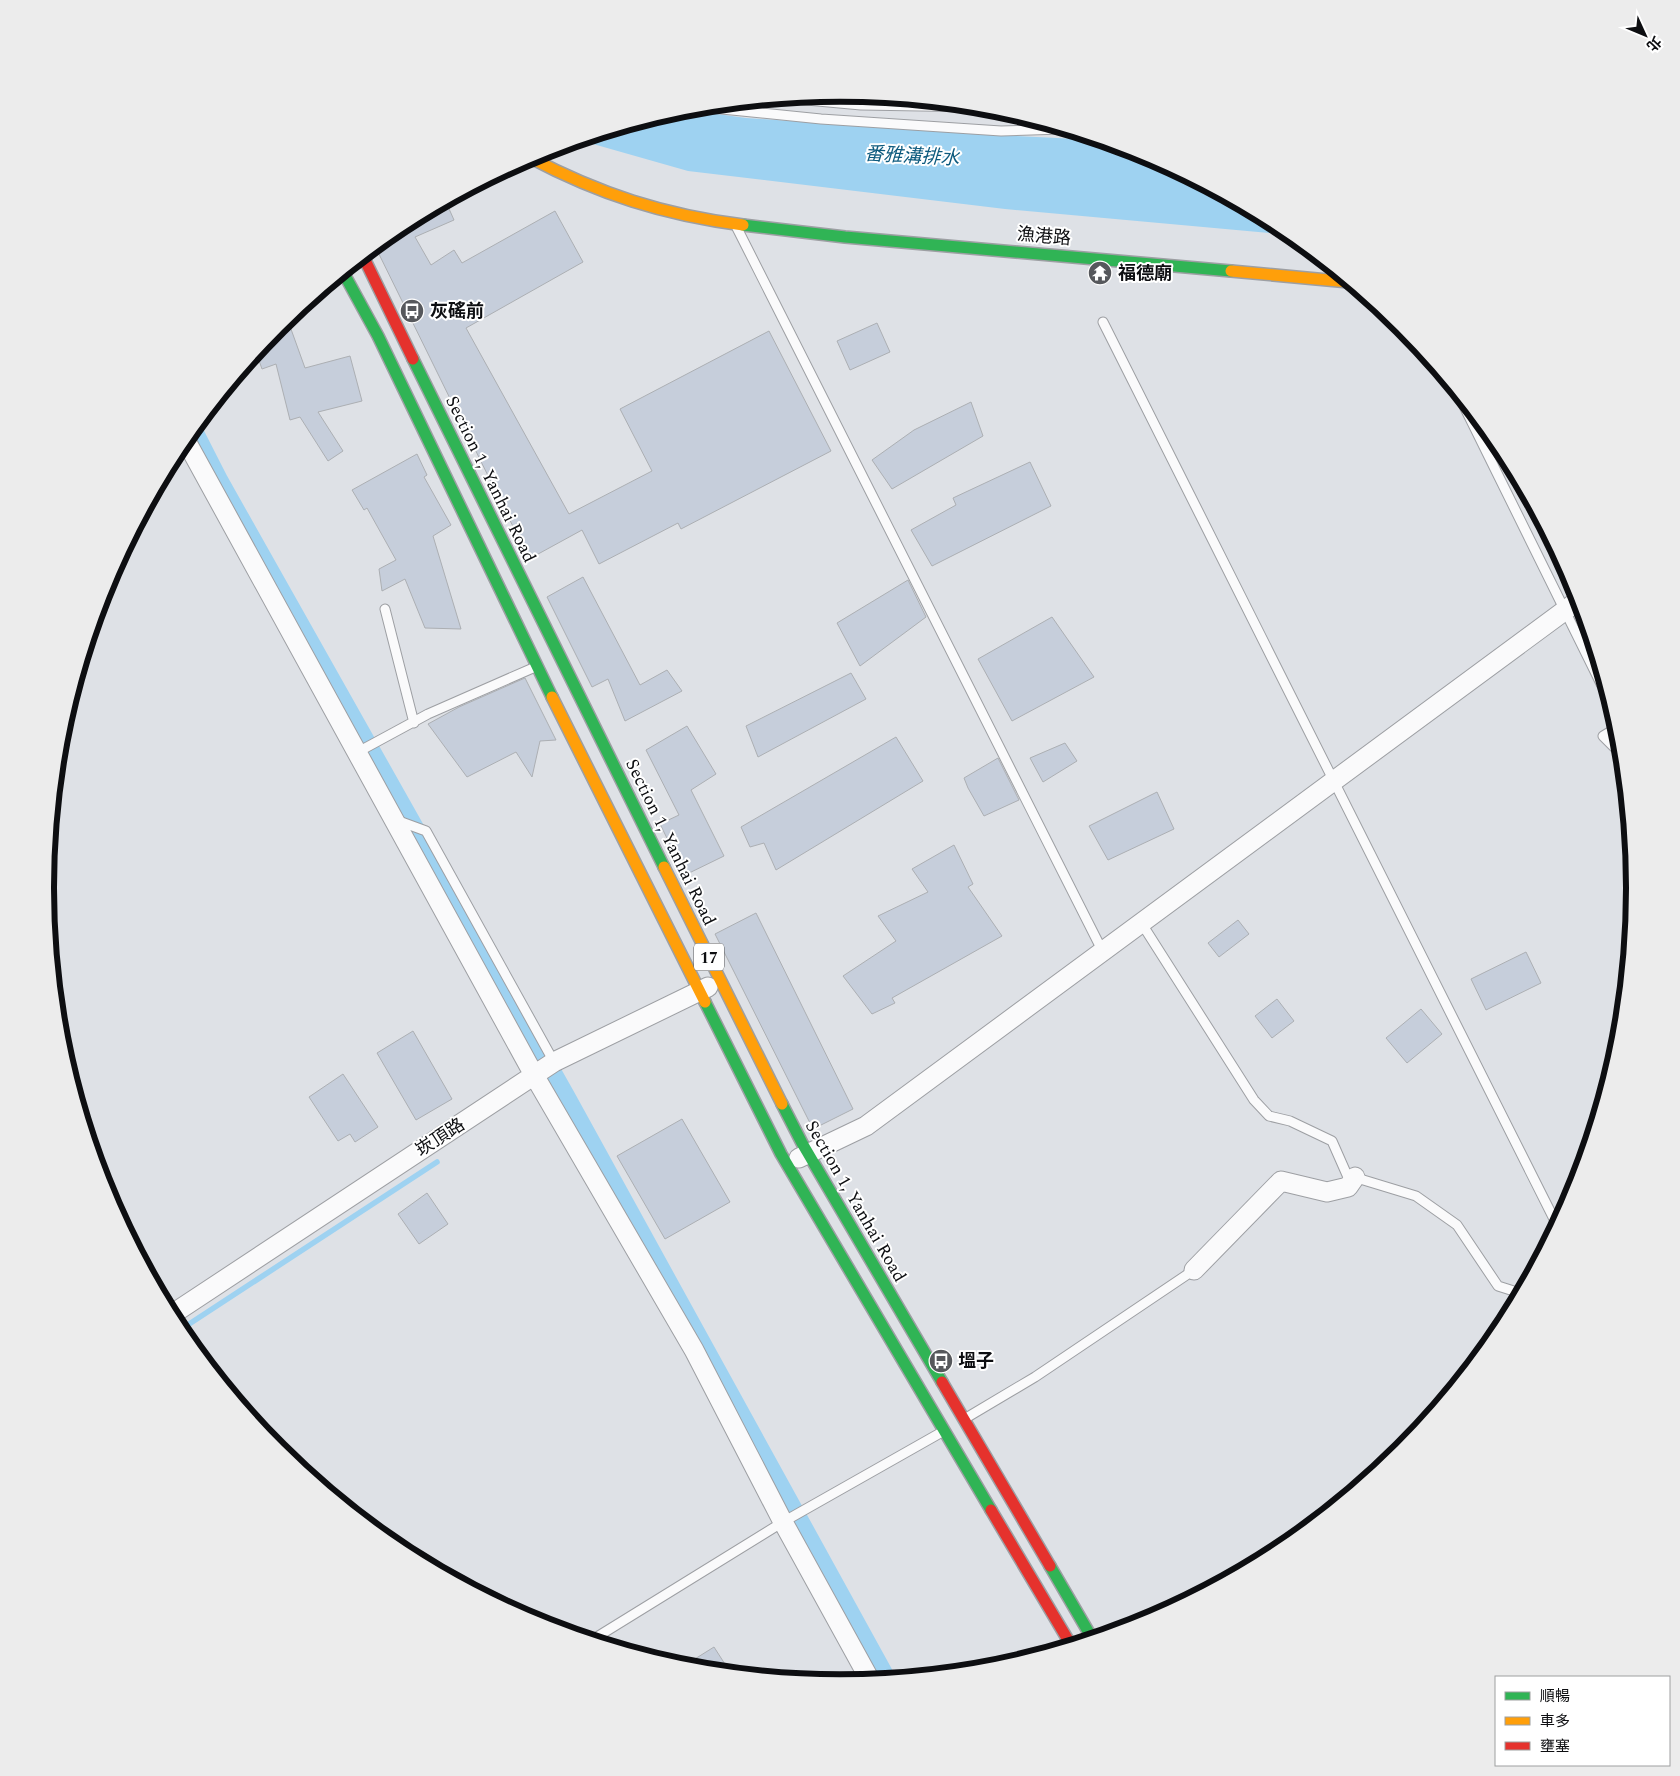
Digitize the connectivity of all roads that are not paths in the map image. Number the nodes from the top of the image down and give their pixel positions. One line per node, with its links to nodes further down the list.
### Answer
1 (830, 102): 3 (lane)
2 (859, 102): 3 (lane)
3 (861, 105): 4 (lane)
4 (923, 106)
5 (728, 110): 6 (lane)
6 (1045, 130)
7 (538, 162): 8 (main road, 漁港路)
8 (736, 226): 11 (main road, 漁港路); 29 (lane)
9 (365, 261): 15 (main road, Section 1, Yanhai Road / 17)
10 (346, 277): 16 (main road, Section 1, Yanhai Road / 17)
11 (1339, 281)
12 (1103, 322): 26 (lane)
13 (1473, 421): 17 (lane)
14 (189, 447): 25 (street)
15 (491, 520): 16 (main road); 21 (main road, Section 1, Yanhai Road / 17)
16 (470, 530): 20 (main road, Section 1, Yanhai Road / 17)
17 (1572, 605): 19 (lane); 26 (street)
18 (385, 609): 22 (lane)
19 (1588, 645)
20 (536, 666): 21 (main road, Section 1, Yanhai Road / 17); 22 (lane)
21 (561, 688): 30 (main road, Section 1, Yanhai Road / 17); 31 (main road, Section 1, Yanhai Road / 17)
22 (414, 723): 25 (lane)
23 (1610, 732): 24 (lane)
24 (1613, 746)
25 (356, 753): 27 (street)
26 (1332, 780): 28 (street); 37 (lane)
27 (393, 819): 32 (lane); 33 (street)
28 (1142, 924): 29 (street); 36 (lane)
29 (1103, 952): 34 (street)
30 (721, 981): 31 (street, 崁頂路); 34 (main road, Section 1, Yanhai Road / 17)
31 (699, 991): 32 (street, 崁頂路); 35 (main road, Section 1, Yanhai Road / 17)
32 (554, 1062): 33 (street, 崁頂路)
33 (534, 1075): 40 (street, 崁頂路); 43 (street)
34 (808, 1153): 35 (street); 41 (main road, Section 1, Yanhai Road / 17)
35 (787, 1165): 42 (main road, Section 1, Yanhai Road / 17)
36 (1355, 1177): 38 (street); 39 (lane)
37 (1553, 1218)
38 (1194, 1270): 41 (lane)
39 (1514, 1292)
40 (177, 1311)
41 (962, 1420): 42 (lane); 44 (main road, Section 1, Yanhai Road / 17)
42 (945, 1430): 43 (lane); 46 (main road, Section 1, Yanhai Road / 17)
43 (783, 1522): 45 (lane); 47 (street)
44 (1090, 1634)
45 (598, 1636)
46 (1068, 1640)
47 (866, 1673)

